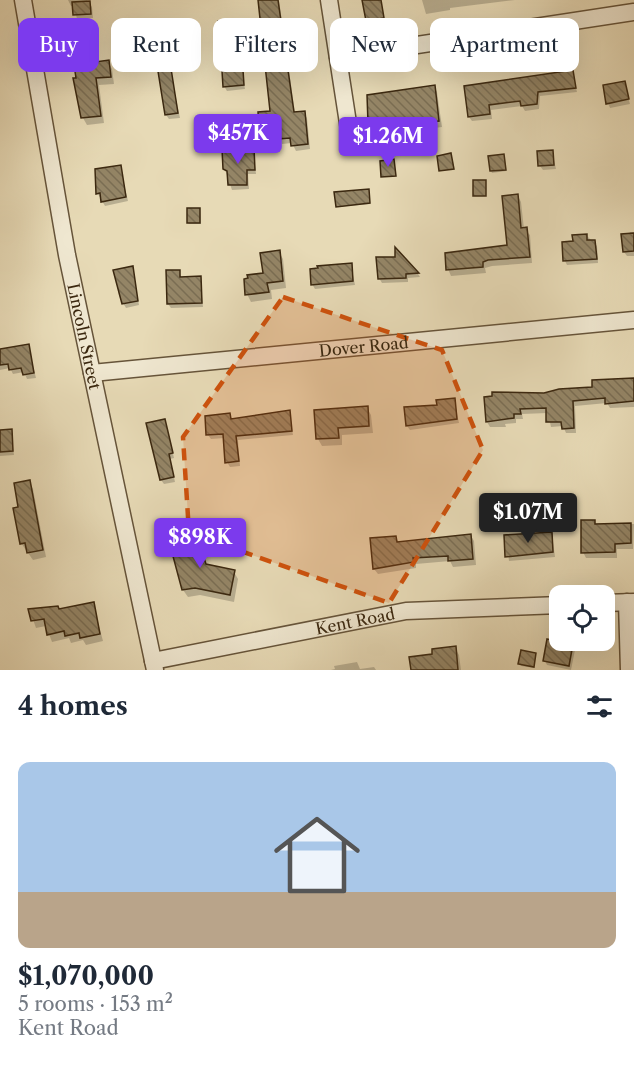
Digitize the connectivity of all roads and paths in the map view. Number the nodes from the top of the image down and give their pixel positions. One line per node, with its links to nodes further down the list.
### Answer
1 (23, 0): 9 (street, Lincoln Street)
2 (329, 0): 4 (street)
3 (634, 12): 5 (street)
4 (332, 18)
5 (418, 45)
6 (341, 72): 7 (street)
7 (350, 136)
8 (634, 320): 9 (street, Dover Road)
9 (92, 373): 13 (street, Lincoln Street)
10 (631, 602): 11 (street); 14 (street)
11 (615, 603)
12 (549, 605): 13 (street, Kent Road)
13 (154, 666)
14 (629, 670)

